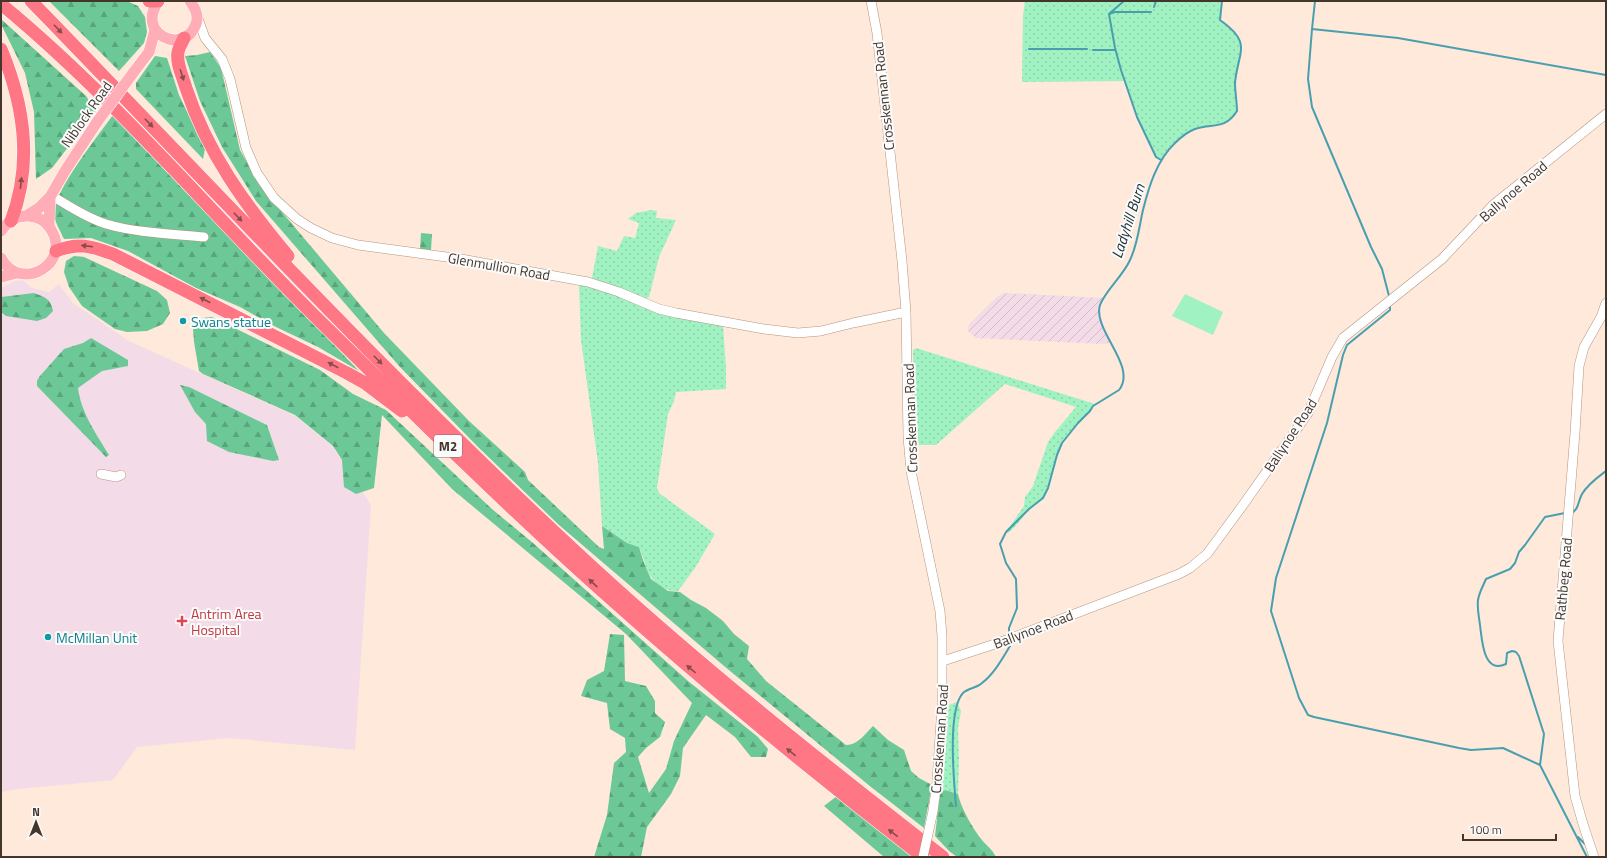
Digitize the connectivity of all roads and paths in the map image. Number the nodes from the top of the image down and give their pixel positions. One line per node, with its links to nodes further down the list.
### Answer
1 (31, 1): 25 (highway, M2, one-way to 25)
2 (149, 1): 3 (highway)
3 (158, 1): 7 (main road)
4 (872, 1): 24 (street, Crosskennan Road)
5 (1, 4): 26 (highway, M2)
6 (194, 6): 8 (main road); 9 (street, Glenmullion Road)
7 (155, 30): 10 (main road); 12 (main road, Niblock Road)
8 (187, 36): 9 (street); 10 (main road, Niblock Road); 25 (highway, one-way to 25)
9 (205, 38): 24 (street, Glenmullion Road)
10 (170, 40): 12 (main road, Niblock Road)
11 (1, 49): 17 (highway, one-way to 11)
12 (148, 52): 14 (main road, Niblock Road, bridge)
13 (1606, 114): 29 (street, Ballynoe Road)
14 (51, 196): 15 (main road, Niblock Road); 16 (main road, Niblock Road); 18 (street)
15 (26, 216): 16 (main road); 17 (main road, Niblock Road)
16 (48, 225): 19 (main road)
17 (4, 226)
18 (204, 237)
19 (56, 251): 21 (main road); 26 (highway, one-way to 19)
20 (2, 260): 21 (main road); 22 (main road)
21 (18, 273): 22 (main road)
22 (1, 277)
23 (1606, 303): 32 (street, Rathbeg Road)
24 (906, 312): 29 (street, Crosskennan Road)
25 (359, 342): 31 (highway, M2, one-way to 31)
26 (435, 434): 30 (highway, M2, one-way to 26)
27 (101, 474): 28 (street)
28 (121, 475)
29 (943, 662): 30 (street, Crosskennan Road, bridge)
30 (923, 857)
31 (943, 857)
32 (1594, 857)

